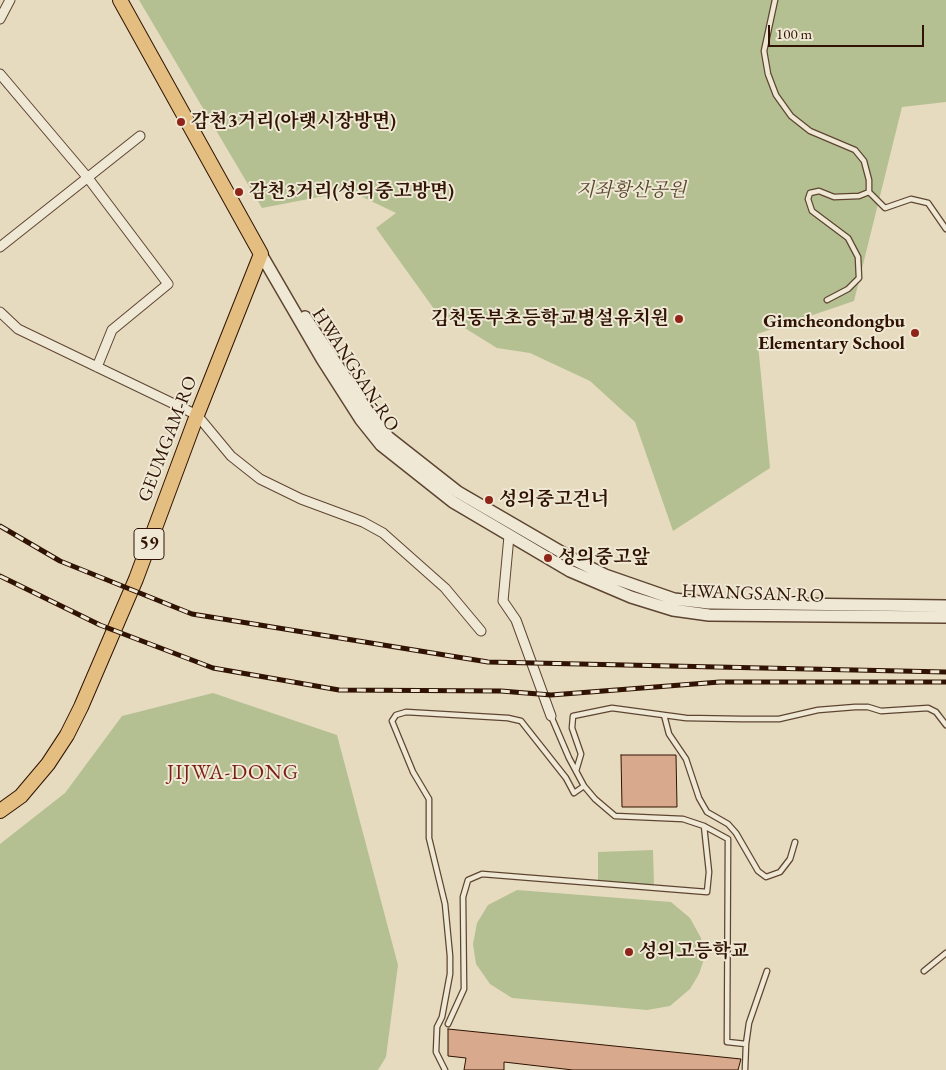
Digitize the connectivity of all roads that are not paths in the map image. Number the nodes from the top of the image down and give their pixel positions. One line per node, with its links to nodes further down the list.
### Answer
1 (10, 0): 4 (street)
2 (120, 0): 11 (main road, HWANGSAN-RO)
3 (775, 0): 8 (lane)
4 (0, 19)
5 (0, 74): 7 (street)
6 (140, 136): 7 (street)
7 (88, 178): 10 (street); 14 (street)
8 (869, 192): 9 (lane); 12 (lane)
9 (946, 229)
10 (0, 247)
11 (261, 254): 15 (main road, GEUMGAM-RO / 59); 16 (street, HWANGSAN-RO); 17 (street, HWANGSAN-RO)
12 (827, 300)
13 (0, 312): 14 (street)
14 (97, 367): 15 (street)
15 (197, 415): 19 (street); 25 (main road, GEUMGAM-RO / 59)
16 (509, 536): 18 (street, HWANGSAN-RO); 21 (street)
17 (946, 606)
18 (946, 617)
19 (481, 631)
20 (664, 715): 22 (lane); 23 (lane); 27 (lane)
21 (551, 716): 23 (lane)
22 (946, 725)
23 (576, 771): 24 (lane)
24 (584, 786): 26 (lane); 33 (lane)
25 (0, 811)
26 (704, 826): 31 (lane); 32 (lane)
27 (795, 842)
28 (946, 953): 30 (lane)
29 (767, 971): 32 (lane)
30 (924, 971)
31 (448, 1024)
32 (746, 1044): 34 (lane)
33 (444, 1070)
34 (745, 1070)

